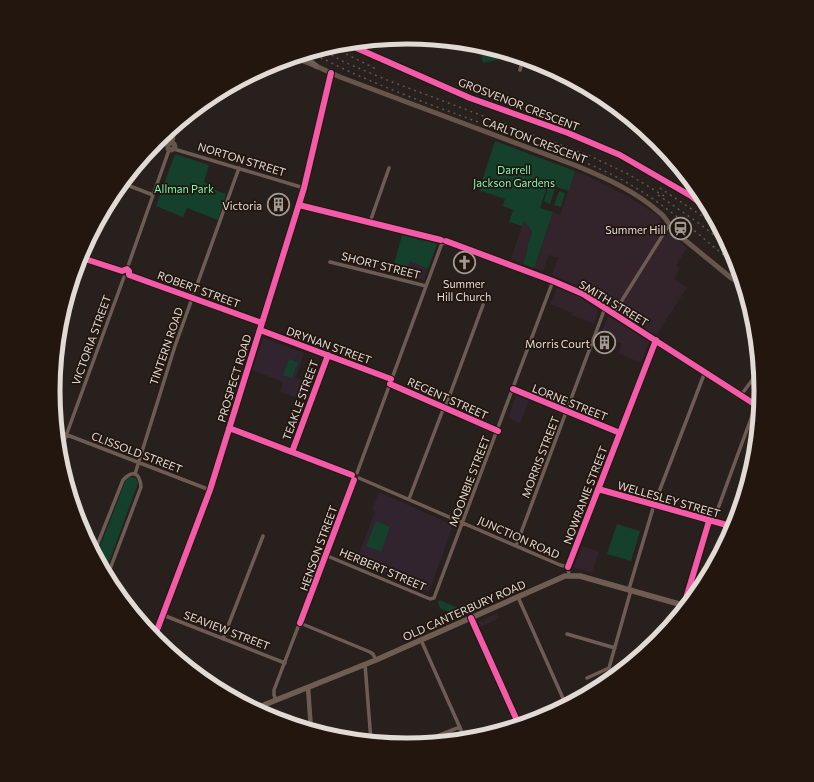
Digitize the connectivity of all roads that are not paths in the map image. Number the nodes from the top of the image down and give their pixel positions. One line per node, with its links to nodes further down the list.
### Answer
1 (361, 47): 3 (highway)
2 (356, 48): 3 (street, GROSVENOR CRESCENT)
3 (360, 50): 18 (street, GROSVENOR CRESCENT)
4 (306, 59): 7 (highway)
5 (301, 60): 7 (main road, CARLTON CRESCENT)
6 (522, 63): 8 (street)
7 (316, 66): 9 (main road, CARLTON CRESCENT)
8 (520, 70)
9 (331, 73): 16 (street, PROSPECT ROAD); 21 (main road, CARLTON CRESCENT)
10 (173, 135): 12 (main road)
11 (164, 144): 12 (main road, NORTON STREET)
12 (171, 147): 13 (street, NORTON STREET); 17 (street)
13 (238, 168): 16 (street, NORTON STREET); 32 (street, TINTERN ROAD)
14 (389, 168): 20 (street)
15 (128, 185): 17 (street)
16 (304, 188): 19 (street, PROSPECT ROAD)
17 (153, 195): 25 (street)
18 (698, 202)
19 (299, 205): 20 (street, SMITH STREET); 36 (street, PROSPECT ROAD)
20 (370, 222): 22 (street, SMITH STREET)
21 (669, 225): 30 (main road, CARLTON CRESCENT); 35 (street)
22 (443, 242): 29 (street, SMITH STREET); 31 (street)
23 (86, 259): 26 (street)
24 (330, 262): 31 (street, SHORT STREET)
25 (127, 269): 26 (street); 27 (street)
26 (122, 271): 28 (street)
27 (129, 275): 28 (street); 32 (street, ROBERT STREET)
28 (124, 277): 54 (street, VICTORIA STREET)
29 (553, 281): 34 (street, SMITH STREET); 44 (street, MOONBIE STREET)
30 (737, 281)
31 (426, 286): 42 (street)
32 (192, 298): 36 (street, ROBERT STREET); 57 (street, TINTERN ROAD)
33 (483, 305): 47 (street)
34 (605, 308): 35 (street, SMITH STREET); 48 (street, MORRIS STREET)
35 (614, 313): 38 (street, SMITH STREET)
36 (262, 323): 37 (street, PROSPECT ROAD)
37 (260, 330): 39 (street, DRYNAN STREET); 50 (street, PROSPECT ROAD)
38 (656, 340): 40 (street, SMITH STREET); 53 (street, NOWRANIE STREET)
39 (328, 355): 42 (street, DRYNAN STREET); 56 (street, TEAKLE STREET)
40 (705, 372): 45 (street, SMITH STREET); 66 (street)
41 (753, 378): 45 (street)
42 (391, 379): 43 (street)
43 (390, 384): 47 (street, REGENT STREET); 58 (street)
44 (513, 389): 48 (street, LORNE STREET); 51 (street, MOONBIE STREET)
45 (741, 395): 46 (street, SMITH STREET)
46 (753, 403)
47 (444, 408): 51 (street, REGENT STREET); 65 (street)
48 (567, 411): 53 (street, LORNE STREET); 72 (street, MORRIS STREET)
49 (753, 419): 67 (street)
50 (229, 428): 56 (street); 64 (street, PROSPECT ROAD)
51 (498, 431): 68 (street, MOONBIE STREET)
52 (63, 433): 54 (street, CLISSOLD STREET)
53 (620, 433): 63 (street, NOWRANIE STREET)
54 (67, 435): 55 (street, VICTORIA STREET); 57 (street, CLISSOLD STREET)
55 (64, 442)
56 (292, 452): 60 (street)
57 (139, 463): 59 (street, TINTERN ROAD); 64 (street, CLISSOLD STREET)
58 (357, 473): 60 (street); 61 (street)
59 (135, 474): 71 (street); 76 (street)
60 (352, 475): 62 (street)
61 (359, 478): 62 (street); 65 (street, JUNCTION ROAD)
62 (354, 480): 73 (street, HENSON STREET)
63 (598, 489): 66 (street, WELLESLEY STREET); 75 (street, NOWRANIE STREET)
64 (210, 490): 83 (street, PROSPECT ROAD)
65 (409, 500): 68 (street, JUNCTION ROAD)
66 (654, 505): 67 (street, WELLESLEY STREET); 78 (street)
67 (711, 521): 69 (street, WELLESLEY STREET); 79 (street)
68 (462, 523): 72 (street, JUNCTION ROAD); 81 (street, MOONBIE STREET)
69 (727, 525)
70 (263, 536): 89 (street)
71 (97, 546)
72 (516, 546): 74 (street, JUNCTION ROAD)
73 (325, 555): 81 (street, HERBERT STREET); 85 (street, HENSON STREET)
74 (561, 566): 75 (street, JUNCTION ROAD); 77 (street, JUNCTION ROAD)
75 (568, 568): 77 (street, NOWRANIE STREET)
76 (110, 570)
77 (569, 575): 78 (main road, OLD CANTERBURY ROAD); 80 (main road, OLD CANTERBURY ROAD)
78 (630, 590): 82 (main road, OLD CANTERBURY ROAD); 91 (street)
79 (689, 594)
80 (518, 597): 84 (main road, OLD CANTERBURY ROAD); 98 (street)
81 (434, 598)
82 (681, 604)
83 (163, 615): 87 (street, PROSPECT ROAD); 89 (street, SEAVIEW STREET)
84 (471, 618): 90 (main road, OLD CANTERBURY ROAD); 100 (street)
85 (300, 623): 92 (street); 93 (street, HENSON STREET)
86 (152, 626): 87 (street)
87 (157, 628)
88 (567, 634): 91 (street)
89 (223, 639): 93 (street, SEAVIEW STREET)
90 (421, 640): 92 (main road, OLD CANTERBURY ROAD); 102 (street)
91 (615, 648): 95 (street)
92 (376, 660): 94 (main road, OLD CANTERBURY ROAD)
93 (285, 662): 97 (street, HENSON STREET)
94 (365, 664): 96 (main road, OLD CANTERBURY ROAD); 104 (street)
95 (587, 678)
96 (308, 687): 97 (main road, OLD CANTERBURY ROAD); 101 (street)
97 (276, 700): 99 (main road, OLD CANTERBURY ROAD)
98 (564, 700)
99 (262, 706)
100 (516, 721)
101 (311, 724)
102 (460, 727): 103 (street); 105 (street)
103 (463, 733)
104 (371, 736)
105 (436, 736)

